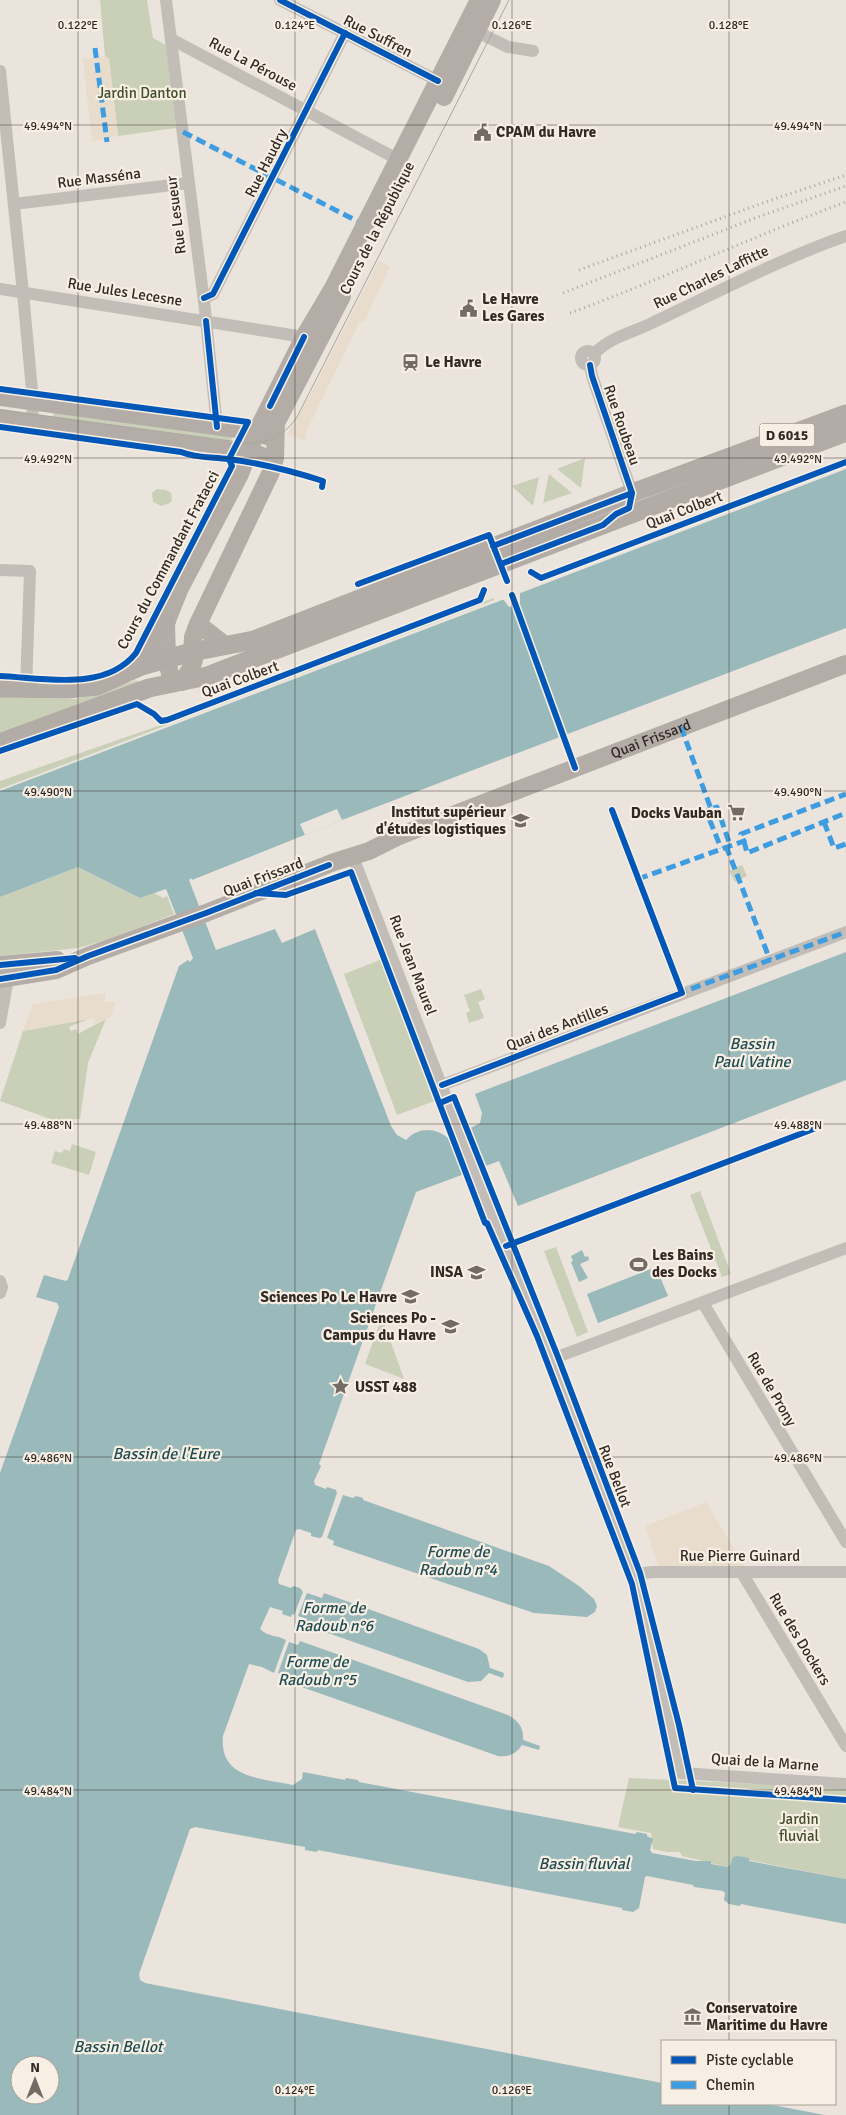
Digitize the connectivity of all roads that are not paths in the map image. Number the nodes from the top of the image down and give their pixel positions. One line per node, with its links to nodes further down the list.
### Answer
1 (166, 0): 7 (street, Rue Lesueur)
2 (280, 0): 6 (street, Rue Suffren)
3 (478, 0): 5 (main road, Cours de la République)
4 (492, 0): 5 (main road, Cours de la République)
5 (470, 28): 8 (street); 10 (main road, Cours de la République); 30 (main road, Cours de la République)
6 (345, 33): 10 (street, Rue Suffren); 11 (street, Rue Haudry)
7 (171, 39): 11 (street, Rue La Pérouse); 13 (street, Rue Lesueur)
8 (533, 51)
9 (0, 71): 14 (street)
10 (438, 81): 12 (main road, Cours de la République)
11 (307, 111): 12 (street, Rue La Pérouse); 18 (street, Rue Haudry)
12 (399, 160): 20 (main road, Cours de la République)
13 (189, 183): 14 (street, Rue Masséna); 18 (street, Rue Lesueur)
14 (14, 204): 17 (street)
15 (846, 236): 21 (street, Rue Charles Laffitte)
16 (0, 289): 17 (street, Rue Jules Lecesne)
17 (23, 293): 19 (street, Rue Jules Lecesne); 23 (street)
18 (204, 298): 19 (street, Rue Lesueur)
19 (206, 321): 20 (street, Rue Jules Lecesne); 27 (street, Rue Lesueur)
20 (304, 337): 29 (main road, Cours de la République)
21 (592, 359): 33 (street, Rue Roubeau)
22 (0, 397): 23 (main road)
23 (33, 402): 26 (street); 27 (main road)
24 (846, 414): 33 (main road, D 6015)
25 (0, 418): 26 (main road)
26 (32, 423): 31 (main road)
27 (217, 427): 29 (main road)
28 (846, 432): 34 (main road, Quai Colbert / D 6015)
29 (256, 433): 30 (main road); 31 (main road, Cours de la République)
30 (274, 439): 32 (main road, Cours de la République)
31 (241, 451): 32 (main road); 38 (main road, Cours du Commandant Fratacci)
32 (275, 458): 39 (main road)
33 (632, 493): 34 (street); 35 (main road, D 6015)
34 (604, 525): 36 (main road, Quai Colbert / D 6015)
35 (522, 535): 36 (main road); 40 (main road)
36 (553, 545): 45 (main road, Quai Colbert)
37 (0, 570): 47 (street)
38 (166, 623): 42 (main road); 44 (main road)
39 (198, 624): 40 (main road); 41 (main road)
40 (225, 645): 41 (main road)
41 (192, 652): 42 (main road); 45 (main road)
42 (167, 660): 44 (main road); 45 (main road)
43 (846, 664): 49 (main road, Quai Frissard)
44 (142, 666): 47 (main road)
45 (177, 683): 48 (main road, Quai Colbert)
46 (0, 688): 47 (main road)
47 (26, 689)
48 (0, 743)
49 (353, 857): 51 (main road, Quai Frissard); 53 (street, Rue Jean Maurel)
50 (846, 932): 53 (street, Quai des Antilles)
51 (3, 972): 52 (street)
52 (0, 1023)
53 (442, 1085): 54 (street, Rue Jean Maurel)
54 (459, 1132): 59 (street, Rue Bellot)
55 (846, 1248): 58 (street)
56 (0, 1281): 57 (street)
57 (0, 1293)
58 (703, 1303): 59 (street); 60 (street, Rue de Prony)
59 (552, 1359): 63 (street, Rue Bellot)
60 (846, 1542)
61 (846, 1572): 62 (street, Rue Pierre Guinard)
62 (742, 1573): 63 (street, Rue Pierre Guinard); 64 (street, Rue des Dockers)
63 (634, 1574): 65 (street, Rue Bellot)
64 (846, 1746)
65 (681, 1773): 66 (street, Quai de la Marne)
66 (846, 1784)

